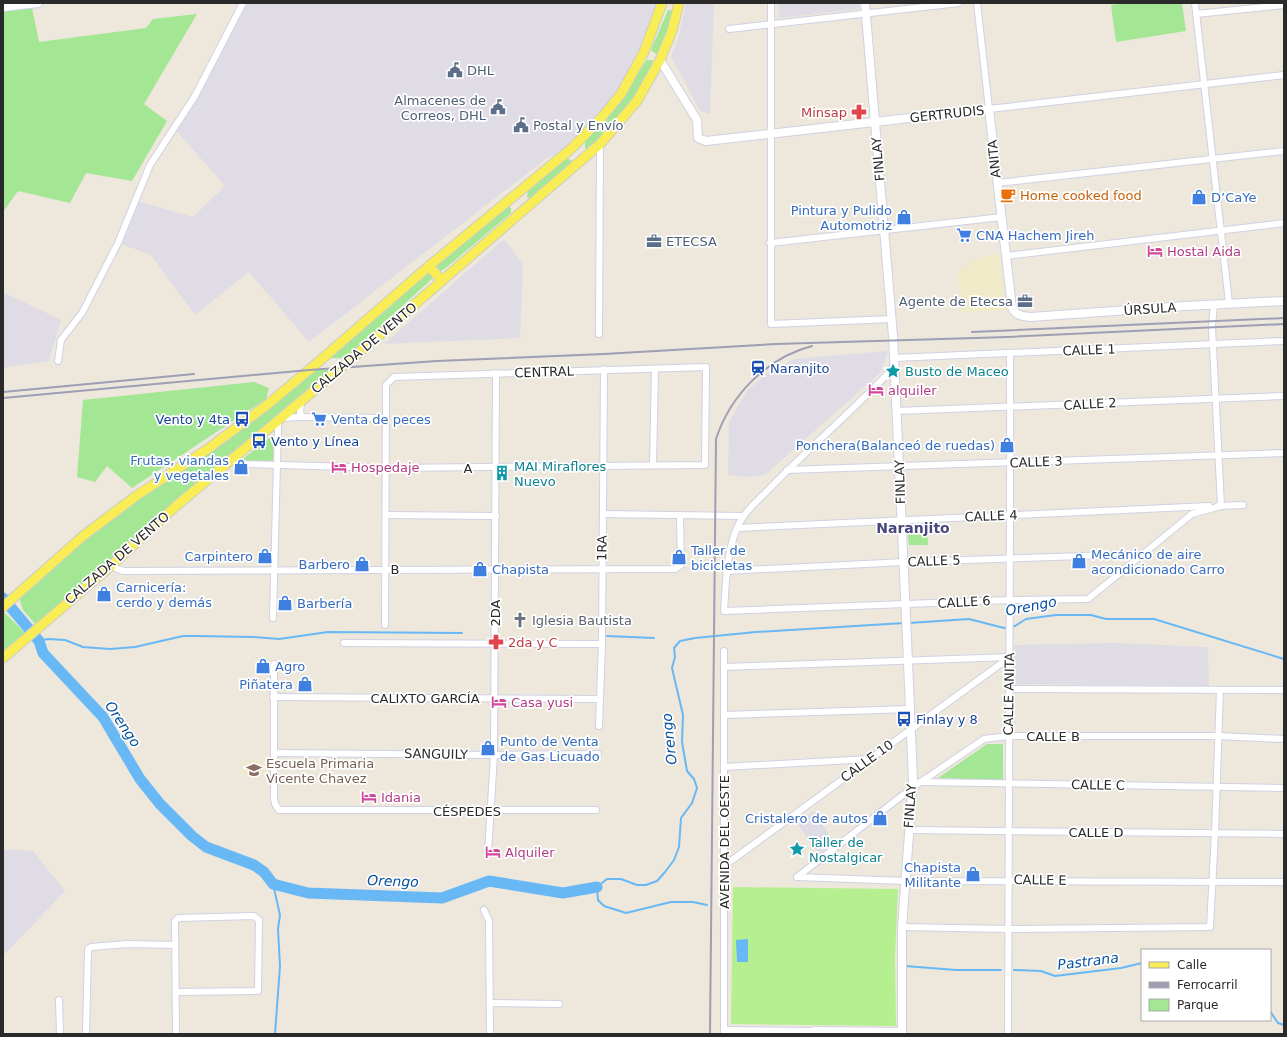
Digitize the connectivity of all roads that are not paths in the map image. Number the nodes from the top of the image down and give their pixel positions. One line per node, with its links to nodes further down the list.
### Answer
1 (38, 3): 12 (street)
2 (236, 3): 10 (street)
3 (771, 3): 15 (street)
4 (865, 3): 13 (street, FINLAY)
5 (959, 3): 13 (street)
6 (977, 3): 21 (street, ANITA)
7 (1195, 3): 14 (street)
8 (662, 4): 11 (main road); 17 (main road, CALZADA DE VENTO)
9 (1284, 4): 14 (street)
10 (241, 6): 48 (street)
11 (679, 6): 18 (main road, CALZADA DE VENTO)
12 (3, 7)
13 (866, 14): 15 (street); 22 (street, FINLAY)
14 (1196, 14): 20 (street)
15 (771, 24): 16 (street); 23 (street)
16 (729, 29)
17 (644, 52): 18 (main road); 28 (main road, CALZADA DE VENTO)
18 (660, 60): 23 (street, GERTRUDIS); 24 (main road, CALZADA DE VENTO)
19 (1284, 75): 20 (street, GERTRUDIS)
20 (1204, 84): 21 (street, GERTRUDIS); 26 (street)
21 (989, 109): 22 (street, GERTRUDIS); 27 (street, ANITA)
22 (875, 122): 23 (street, GERTRUDIS); 32 (street, FINLAY)
23 (769, 134): 34 (street)
24 (600, 144): 29 (main road, CALZADA DE VENTO); 43 (street)
25 (1284, 151): 26 (street)
26 (1213, 159): 27 (street); 33 (street)
27 (997, 183): 30 (street, ANITA)
28 (513, 195): 29 (main road); 36 (main road, CALZADA DE VENTO)
29 (524, 210): 37 (main road, CALZADA DE VENTO)
30 (1002, 217): 32 (street); 35 (street, ANITA)
31 (1284, 223): 33 (street)
32 (885, 230): 34 (street); 42 (street, FINLAY)
33 (1222, 231): 35 (street); 40 (street)
34 (770, 243): 42 (street)
35 (1006, 256): 41 (street, ANITA)
36 (429, 266): 37 (main road); 94 (main road, CALZADA DE VENTO)
37 (442, 281): 55 (main road, CALZADA DE VENTO)
38 (1284, 301): 40 (street, ÚRSULA)
39 (1214, 304): 40 (street, ÚRSULA); 41 (street, ÚRSULA); 45 (street)
40 (1229, 304)
41 (1016, 314)
42 (892, 319): 47 (street, FINLAY)
43 (599, 334)
44 (1284, 341): 45 (street, CALLE 1)
45 (1213, 345): 46 (street, CALLE 1); 54 (street)
46 (1010, 353): 47 (street, CALLE 1); 56 (street, CALLE ANITA)
47 (894, 358): 49 (street, FINLAY)
48 (58, 361)
49 (894, 367): 57 (street, FINLAY); 72 (street)
50 (604, 369): 51 (street, CENTRAL); 52 (street, CENTRAL); 69 (street, 1RA)
51 (655, 369): 65 (street); 66 (street, CENTRAL)
52 (496, 373): 60 (street, CENTRAL); 68 (street, 2DA)
53 (1284, 396): 54 (street, CALLE 2)
54 (1215, 398): 56 (street, CALLE 2); 62 (street)
55 (301, 401): 58 (street); 59 (main road, CALZADA DE VENTO)
56 (1010, 407): 57 (street, CALLE 2); 64 (street, CALLE ANITA)
57 (897, 411): 70 (street, FINLAY)
58 (303, 417): 59 (street); 60 (street)
59 (280, 418): 63 (main road, CALZADA DE VENTO); 67 (street)
60 (385, 418): 71 (street)
61 (1284, 453): 62 (street, CALLE 3)
62 (1219, 455): 64 (street, CALLE 3); 74 (street)
63 (233, 458): 67 (street, A); 86 (main road, CALZADA DE VENTO)
64 (1011, 464): 70 (street, CALLE 3); 77 (street, CALLE ANITA)
65 (653, 465): 66 (street, A); 69 (street, A)
66 (705, 465)
67 (277, 466): 71 (street, A); 87 (street)
68 (496, 467): 69 (street, A); 71 (street, A); 78 (street, 2DA)
69 (602, 467): 75 (street, 1RA)
70 (900, 467): 72 (street, CALLE 3); 81 (street, FINLAY)
71 (386, 468): 76 (street)
72 (787, 470): 80 (street)
73 (1243, 505): 74 (street)
74 (1221, 506): 77 (street, CALLE 4); 83 (street, CALLE 6)
75 (603, 514): 79 (street); 90 (street, 1RA)
76 (386, 515): 78 (street); 88 (street)
77 (1011, 515): 81 (street, CALLE 4); 84 (street, CALLE ANITA)
78 (496, 516): 89 (street, 2DA)
79 (680, 516): 80 (street); 90 (street, B)
80 (743, 516): 82 (street)
81 (902, 520): 82 (street, CALLE 4); 85 (street, FINLAY)
82 (737, 528): 91 (street)
83 (1141, 554): 84 (street, CALLE 5); 92 (street, CALLE 6)
84 (1011, 558): 85 (street, CALLE 5); 92 (street, CALLE ANITA)
85 (904, 562): 91 (street, CALLE 5); 93 (street, FINLAY)
86 (112, 565): 87 (street, B); 102 (main road, CALZADA DE VENTO)
87 (276, 569): 88 (street, B); 95 (street)
88 (386, 569): 89 (street, B); 96 (street)
89 (495, 569): 90 (street, B); 98 (street, 2DA)
90 (602, 570): 99 (street, 1RA)
91 (726, 571): 93 (street, CALLE 6)
92 (1010, 600): 93 (street, CALLE 6); 101 (street, CALLE ANITA)
93 (906, 605): 103 (street, FINLAY)
94 (3, 607)
95 (274, 618)
96 (385, 625)
97 (344, 642): 98 (street)
98 (495, 644): 99 (street); 110 (street, 2DA)
99 (602, 644): 111 (street, 1RA)
100 (724, 651): 105 (street, AVENIDA DEL OESTE)
101 (1010, 657): 103 (street); 106 (street, CALLE ANITA); 115 (street, CALLE 10)
102 (3, 658)
103 (908, 660): 105 (street); 112 (street, FINLAY)
104 (274, 664): 109 (street)
105 (724, 667): 113 (street, AVENIDA DEL OESTE)
106 (1009, 689): 107 (street); 116 (street, CALLE ANITA)
107 (1220, 690): 108 (street); 117 (street)
108 (1284, 690)
109 (273, 697): 110 (street, CALIXTO GARCÍA); 119 (street)
110 (494, 698): 111 (street, CALIXTO GARCÍA); 121 (street, 2DA)
111 (600, 699): 114 (street, 1RA)
112 (910, 709): 113 (street); 115 (street, FINLAY)
113 (724, 715): 123 (street, AVENIDA DEL OESTE)
114 (599, 726)
115 (911, 730): 122 (street, CALLE 10); 124 (street, FINLAY)
116 (1008, 736): 117 (street, CALLE B); 124 (street, CALLE B); 125 (street, CALLE ANITA)
117 (1218, 736): 118 (street, CALLE B); 126 (street)
118 (1284, 738)
119 (274, 753): 121 (street, SANGUILY); 129 (street, CÉSPEDES)
120 (598, 754): 121 (street, SANGUILY)
121 (494, 755): 129 (street, 2DA)
122 (869, 759): 123 (street); 135 (street, CALLE 10)
123 (724, 767): 135 (street, AVENIDA DEL OESTE)
124 (915, 784): 125 (street, CALLE C); 130 (street, FINLAY); 136 (street, CALLE B)
125 (1008, 784): 126 (street, CALLE C); 131 (street, CALLE ANITA)
126 (1216, 787): 127 (street, CALLE C); 132 (street)
127 (1284, 788)
128 (596, 810): 129 (street, CÉSPEDES)
129 (492, 811): 134 (street, 2DA)
130 (909, 830): 131 (street, CALLE D); 138 (street, FINLAY)
131 (1008, 831): 132 (street, CALLE D); 137 (street, CALLE ANITA)
132 (1215, 833): 133 (street, CALLE D); 139 (street)
133 (1284, 834)
134 (488, 852)
135 (724, 866): 149 (street, AVENIDA DEL OESTE)
136 (796, 878): 138 (street, CALLE E)
137 (1008, 880): 138 (street, CALLE E); 139 (street, CALLE E); 143 (street, CALLE ANITA)
138 (905, 881): 142 (street, FINLAY)
139 (1212, 882): 140 (street, CALLE E); 143 (street)
140 (1284, 882)
141 (484, 910): 147 (street)
142 (902, 927): 143 (street); 151 (street, FINLAY)
143 (1008, 929): 156 (street, CALLE ANITA)
144 (175, 945): 145 (street); 145 (street); 153 (street)
145 (176, 992): 154 (street)
146 (59, 1000): 152 (street)
147 (490, 1004): 148 (street); 155 (street)
148 (559, 1004)
149 (724, 1032): 150 (street)
150 (815, 1032): 151 (street)
151 (902, 1033)
152 (60, 1034)
153 (86, 1034)
154 (176, 1034)
155 (490, 1034)
156 (1008, 1034)

